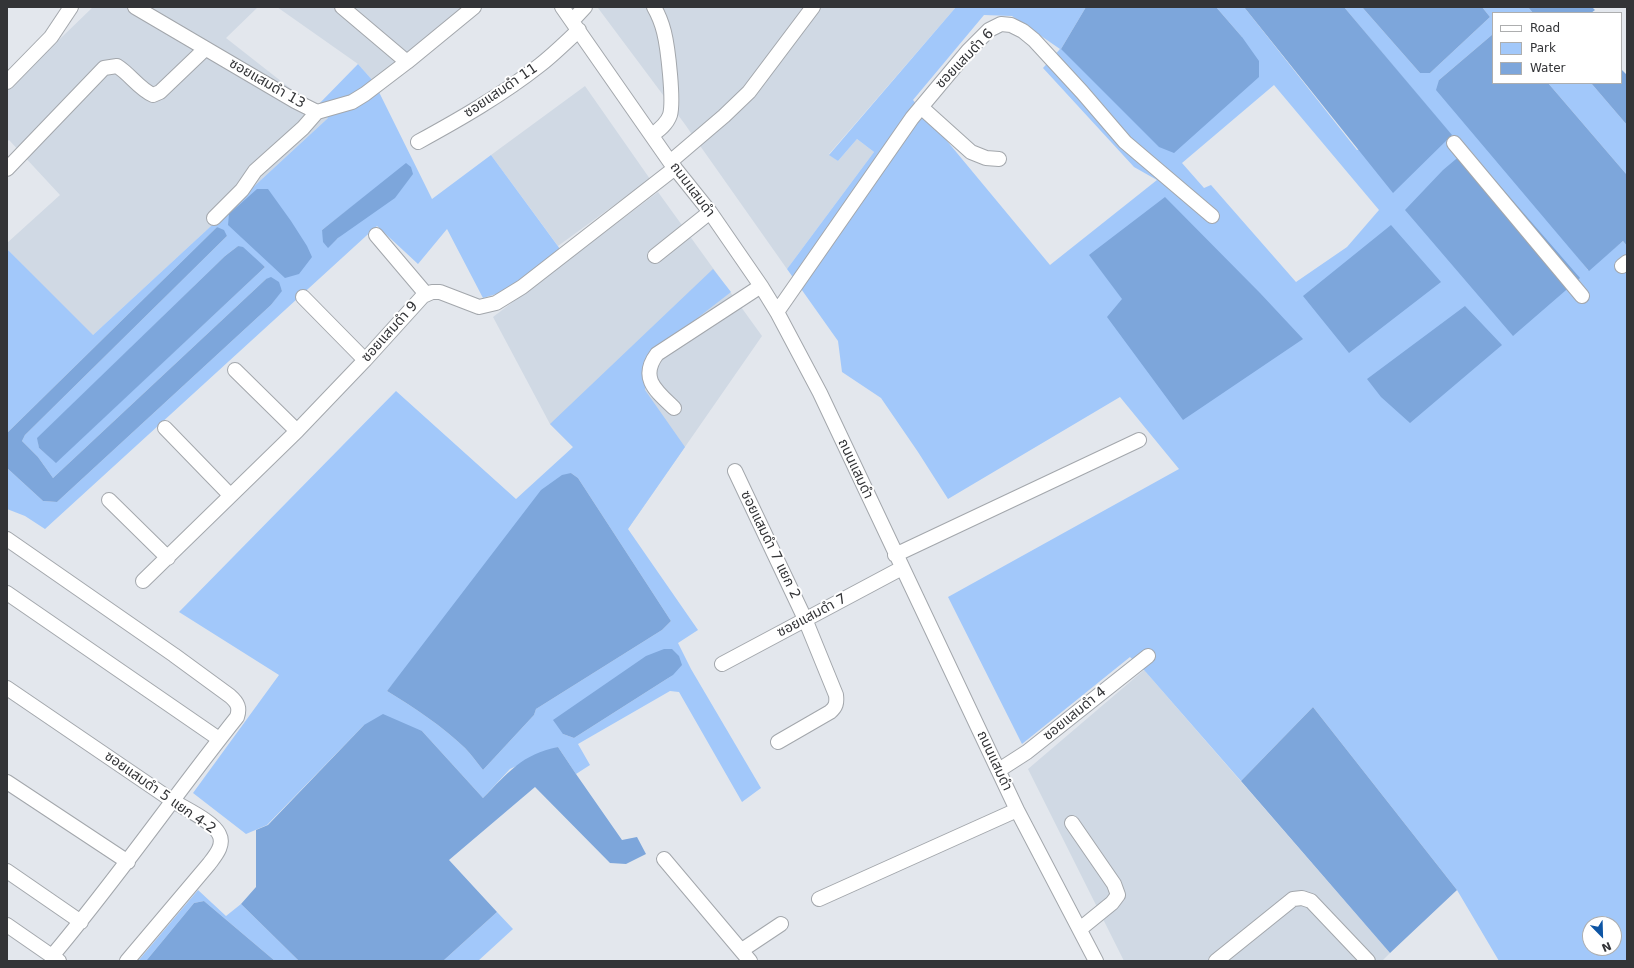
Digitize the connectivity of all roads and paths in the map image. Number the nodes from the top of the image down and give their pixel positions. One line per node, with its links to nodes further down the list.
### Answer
1 (71, 7): 12 (street)
2 (135, 7): 10 (street, ซอยแสมดำ 13)
3 (342, 7): 11 (street)
4 (474, 7): 11 (street, ซอยแสมดำ 13)
5 (562, 7): 9 (street, ถนนแสมดำ)
6 (585, 7): 9 (street, ซอยแสมดำ 11)
7 (654, 7): 15 (street)
8 (813, 7): 19 (street, ซอยแสมดำ 9)
9 (575, 26): 15 (street, ถนนแสมดำ); 16 (street, ซอยแสมดำ 11)
10 (205, 49): 14 (street, ซอยแสมดำ 13); 20 (street)
11 (407, 62): 14 (street, ซอยแสมดำ 13)
12 (7, 82)
13 (921, 107): 18 (street); 22 (street, ซอยแสมดำ 6); 30 (street, ซอยแสมดำ 6)
14 (317, 112): 23 (street)
15 (652, 135): 19 (street, ถนนแสมดำ)
16 (418, 142)
17 (1454, 143): 28 (street)
18 (999, 159)
19 (673, 165): 21 (street, ถนนแสมดำ); 27 (street, ซอยแสมดำ 9)
20 (7, 169)
21 (710, 212): 25 (street); 26 (street, ถนนแสมดำ)
22 (1212, 216)
23 (214, 218)
24 (376, 235): 27 (street)
25 (655, 256)
26 (761, 286): 30 (street, ถนนแสมดำ); 33 (street)
27 (426, 294): 31 (street, ซอยแสมดำ 9)
28 (1582, 296)
29 (303, 297): 31 (street)
30 (777, 312): 41 (street, ถนนแสมดำ)
31 (365, 360): 35 (street, ซอยแสมดำ 9)
32 (235, 370): 35 (street)
33 (674, 408)
34 (165, 428): 38 (street)
35 (297, 431): 38 (street, ซอยแสมดำ 9)
36 (1139, 440): 41 (street)
37 (734, 470): 46 (street, ซอยแสมดำ 7 แยก 2)
38 (230, 495): 42 (street, ซอยแสมดำ 9)
39 (109, 500): 42 (street)
40 (7, 539): 50 (street)
41 (896, 555): 43 (street, ถนนแสมดำ)
42 (168, 558): 44 (street, ซอยแสมดำ 9)
43 (902, 568): 46 (street, ซอยแสมดำ 7); 52 (street, ถนนแสมดำ)
44 (144, 581)
45 (7, 593): 50 (street)
46 (806, 619): 48 (street, ซอยแสมดำ 7); 51 (street, ซอยแสมดำ 7 แยก 2)
47 (1148, 656): 52 (street, ซอยแสมดำ 4)
48 (722, 664)
49 (7, 688): 54 (street, ซอยแสมดำ 5 แยก 4-2)
50 (219, 739): 54 (street)
51 (778, 742)
52 (999, 770): 55 (street, ถนนแสมดำ)
53 (7, 782): 58 (street)
54 (172, 801): 58 (street); 67 (street, ซอยแสมดำ 5 แยก 4-2)
55 (1017, 810): 60 (street); 64 (street, ถนนแสมดำ)
56 (1072, 823): 64 (street)
57 (664, 859): 65 (street)
58 (128, 862): 61 (street)
59 (7, 871): 61 (street)
60 (819, 898)
61 (81, 922): 66 (street)
62 (781, 924): 65 (street)
63 (7, 925): 66 (street)
64 (1080, 929): 68 (street, ถนนแสมดำ)
65 (746, 956)
66 (55, 959)
67 (127, 961)
68 (1096, 961)
69 (1216, 961): 70 (street)
70 (1368, 961)

